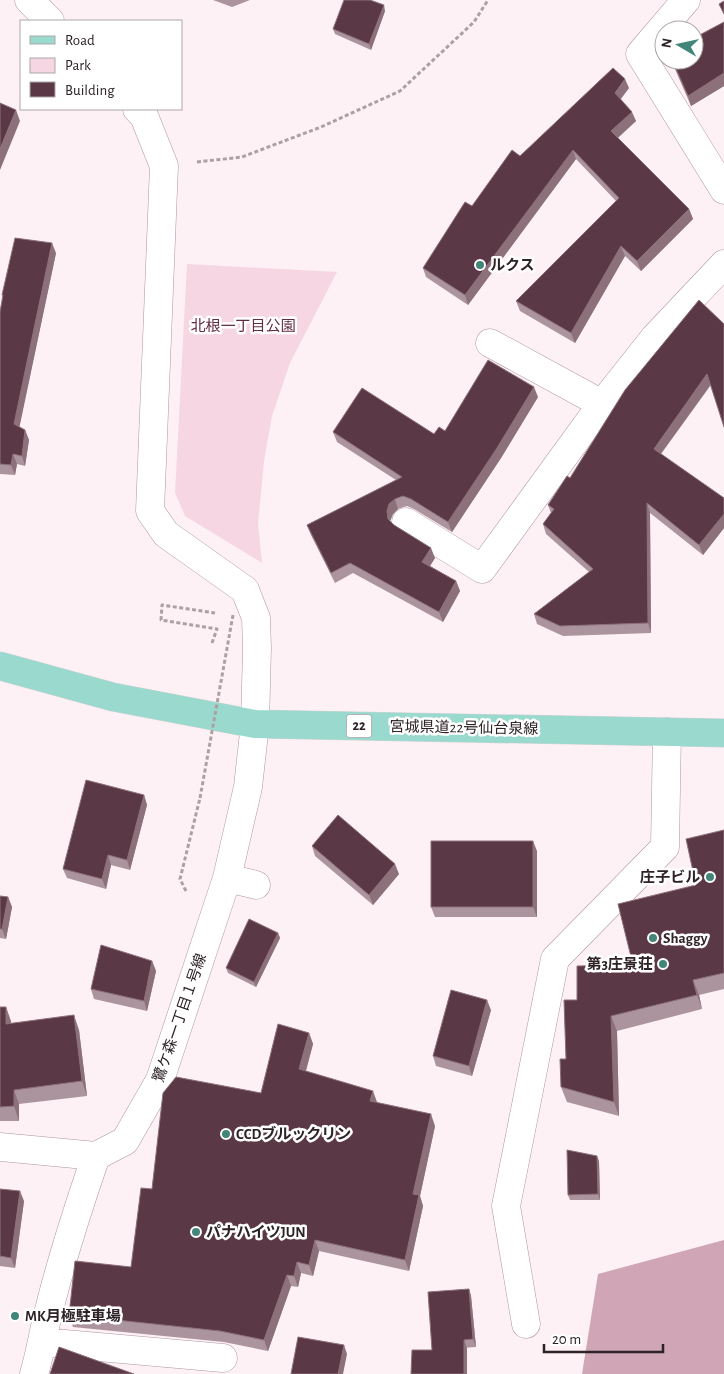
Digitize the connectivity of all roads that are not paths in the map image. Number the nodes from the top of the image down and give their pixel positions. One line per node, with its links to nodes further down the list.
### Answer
1 (29, 0): 3 (street)
2 (686, 0): 5 (street)
3 (49, 20)
4 (138, 110): 11 (street, 鷺ケ森一丁目１号線)
5 (724, 190)
6 (724, 264): 8 (street)
7 (490, 343): 8 (street)
8 (602, 404): 9 (street)
9 (406, 522)
10 (0, 666): 11 (main road, 宮城県道22号仙台泉線 / 22)
11 (255, 724): 12 (main road, 宮城県道22号仙台泉線 / 22); 14 (street, 鷺ケ森一丁目１号線)
12 (667, 732): 13 (main road, 宮城県道22号仙台泉線 / 22); 18 (street)
13 (724, 733)
14 (227, 878): 15 (street); 17 (street, 鷺ケ森一丁目１号線)
15 (256, 886)
16 (0, 1147): 17 (street)
17 (96, 1156): 19 (street)
18 (526, 1324)
19 (42, 1342): 20 (street); 21 (street)
20 (223, 1358)
21 (34, 1374)

